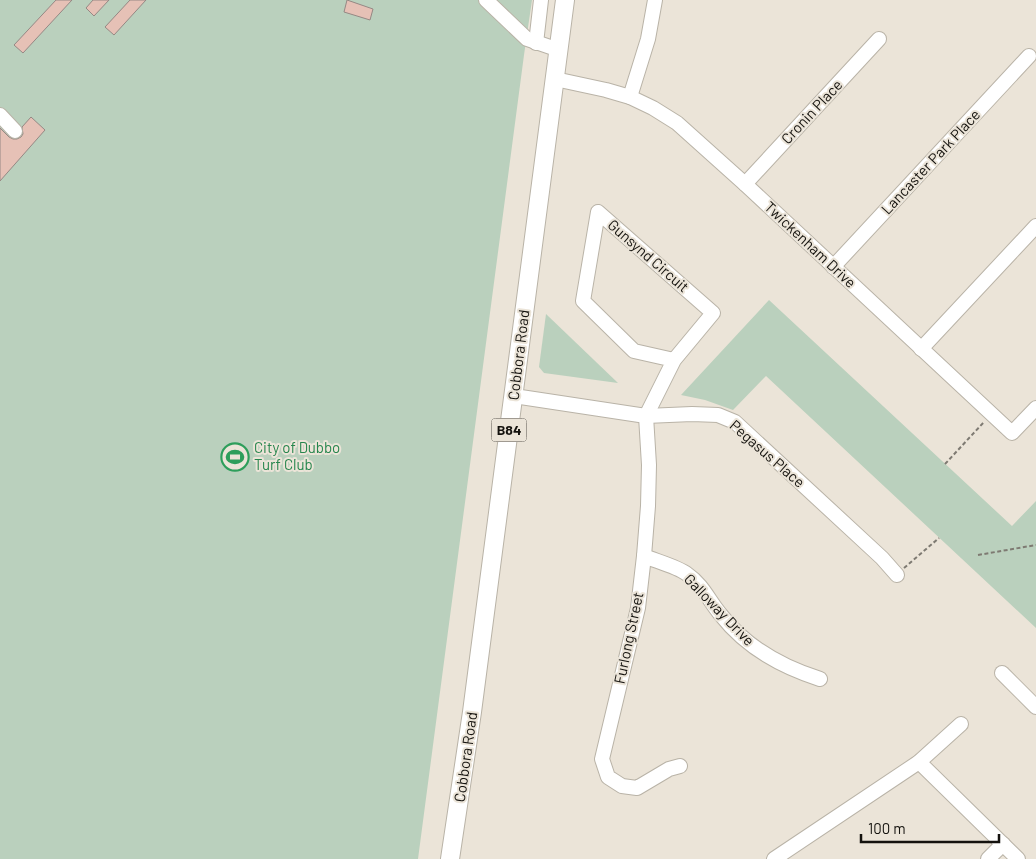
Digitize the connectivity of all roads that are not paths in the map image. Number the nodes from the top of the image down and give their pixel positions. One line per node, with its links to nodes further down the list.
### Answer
1 (486, 0): 6 (street)
2 (541, 0): 6 (street)
3 (565, 0): 7 (main road, Cobbora Road / B84)
4 (655, 0): 10 (street)
5 (879, 39): 13 (street, Cronin Place)
6 (536, 43): 7 (street)
7 (559, 50): 9 (main road, Cobbora Road / B84)
8 (1029, 56): 15 (street, Lancaster Park Place)
9 (555, 79): 10 (street, Twickenham Drive); 18 (main road, Cobbora Road / B84)
10 (630, 97): 13 (street, Twickenham Drive)
11 (0, 115): 12 (street)
12 (15, 131)
13 (745, 184): 15 (street, Twickenham Drive)
14 (1036, 226): 16 (street)
15 (833, 267): 16 (street, Twickenham Drive)
16 (921, 349): 19 (street, Twickenham Drive)
17 (674, 360): 17 (street, Gunsynd Circuit); 20 (street, Gunsynd Circuit)
18 (514, 396): 20 (street, Pegasus Place); 30 (main road, Cobbora Road / B84)
19 (1036, 408)
20 (646, 416): 21 (street, Furlong Street); 22 (street, Pegasus Place)
21 (644, 556): 24 (street, Galloway Drive); 28 (street, Furlong Street)
22 (897, 575)
23 (1002, 673): 25 (street)
24 (820, 679)
25 (1036, 707)
26 (961, 724): 27 (street)
27 (919, 762): 29 (street); 31 (street)
28 (680, 766)
29 (1002, 844): 32 (street); 33 (street)
30 (450, 859)
31 (774, 859)
32 (988, 859)
33 (1018, 859)

